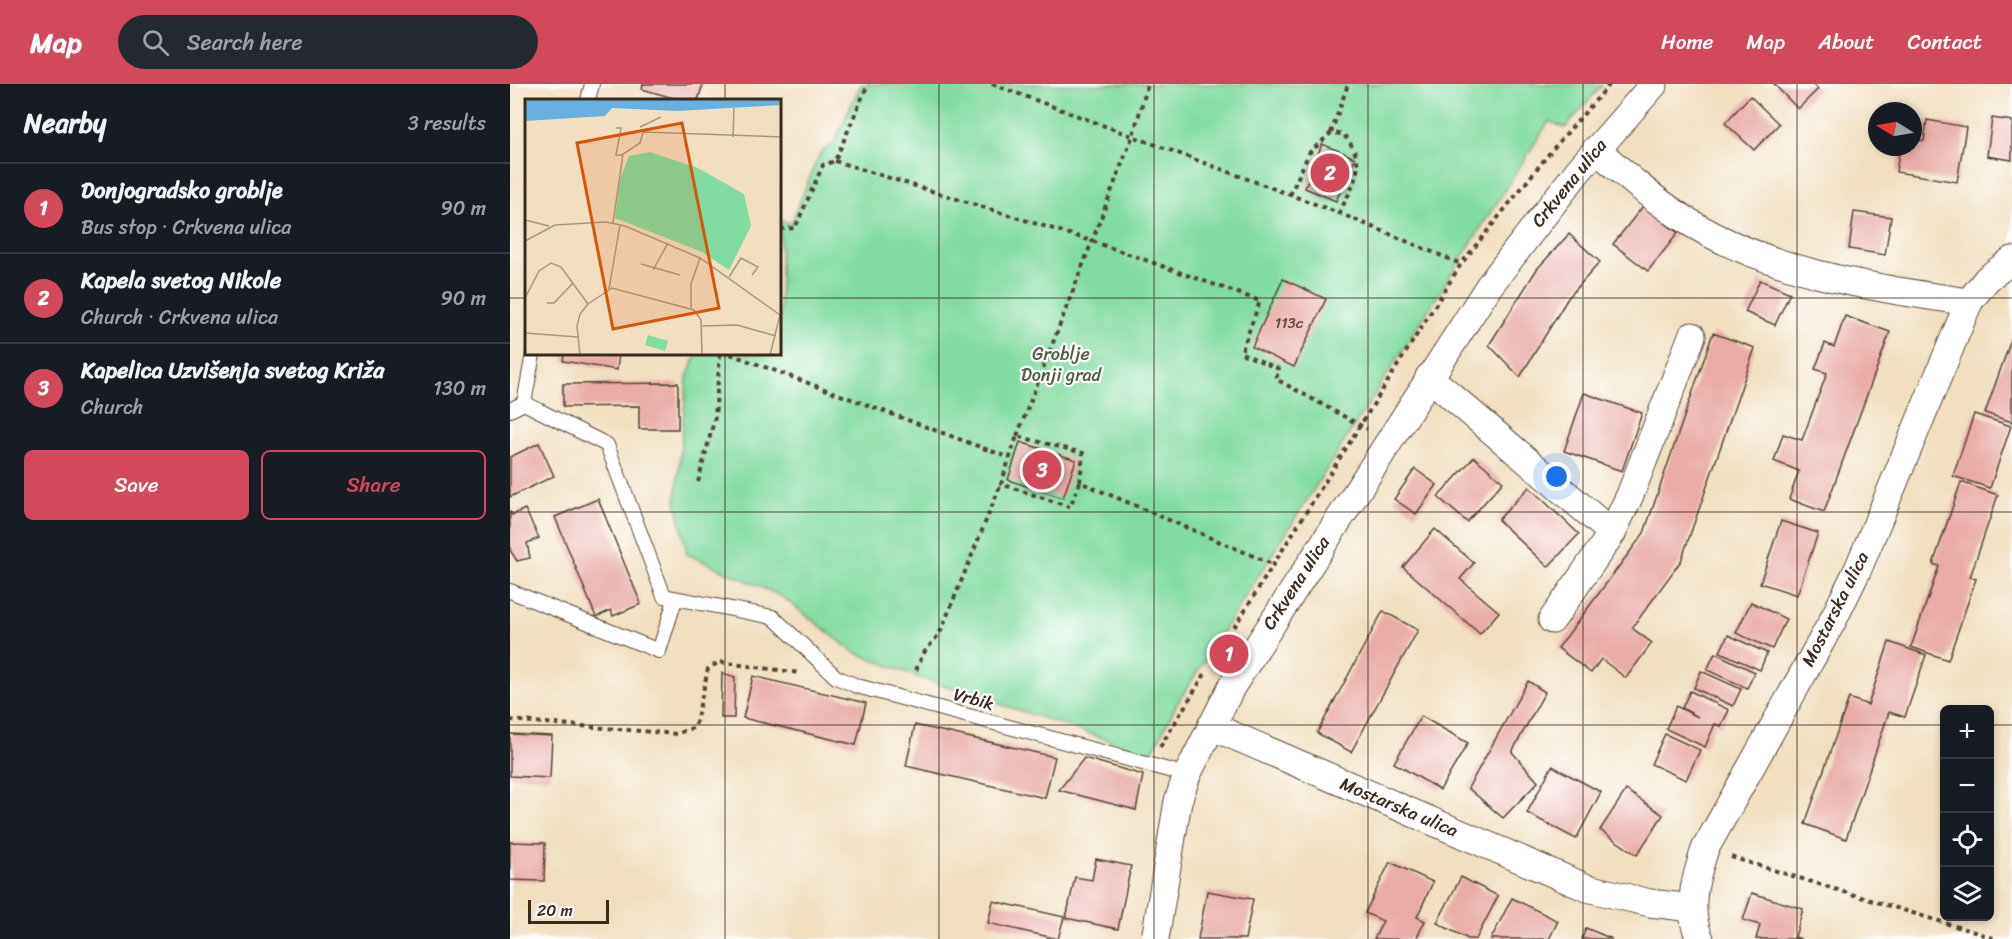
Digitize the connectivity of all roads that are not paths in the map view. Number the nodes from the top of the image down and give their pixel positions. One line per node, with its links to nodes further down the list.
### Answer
1 (592, 84): 3 (lane)
2 (1654, 84): 4 (street, Crkvena ulica)
3 (588, 99)
4 (1596, 150): 6 (street); 9 (street, Crkvena ulica)
5 (2012, 260): 6 (street, Mostarska ulica)
6 (1969, 302): 18 (street, Mostarska ulica)
7 (1692, 336): 12 (street)
8 (533, 356): 10 (lane)
9 (1430, 377): 12 (street); 16 (street, Crkvena ulica)
10 (524, 403): 11 (lane); 14 (lane)
11 (510, 410)
12 (1612, 533): 15 (street)
13 (510, 591): 14 (lane)
14 (675, 600): 17 (lane, Vrbik)
15 (1552, 620)
16 (1211, 726): 17 (street, Crkvena ulica); 18 (street, Mostarska ulica)
17 (1187, 775): 19 (street, Crkvena ulica)
18 (1692, 908): 20 (street, Mostarska ulica)
19 (1155, 939)
20 (1700, 939)

